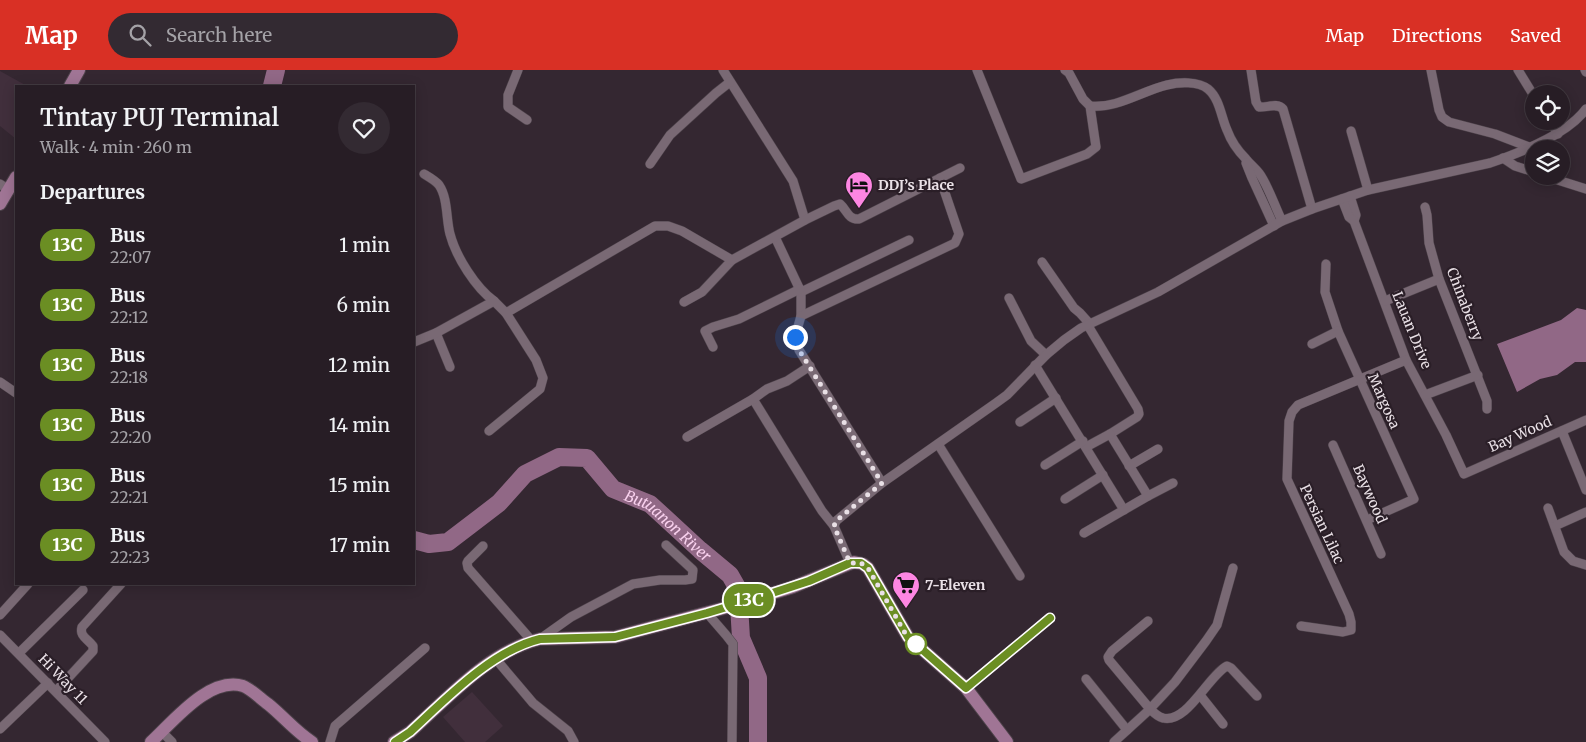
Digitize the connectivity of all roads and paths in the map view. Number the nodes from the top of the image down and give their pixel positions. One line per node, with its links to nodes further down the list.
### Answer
1 (79, 70): 10 (main road)
2 (518, 70): 14 (street)
3 (722, 70): 9 (street)
4 (977, 70): 12 (street)
5 (1065, 70): 12 (street)
6 (1251, 70): 35 (street)
7 (1431, 70): 19 (street)
8 (1518, 70): 11 (street)
9 (730, 82): 22 (street); 36 (street)
10 (71, 85)
11 (1527, 85)
12 (1090, 106): 37 (street)
13 (1586, 109): 17 (street)
14 (527, 120)
15 (1556, 130): 17 (street)
16 (1351, 131): 31 (street)
17 (1558, 134): 18 (street)
18 (1545, 140)
19 (1525, 145)
20 (1525, 149): 21 (street)
21 (1503, 158): 24 (street); 31 (street)
22 (650, 164)
23 (960, 168): 27 (street)
24 (1525, 169)
25 (424, 174): 46 (street)
26 (15, 178): 29 (main road)
27 (940, 178): 36 (street); 50 (street)
28 (1570, 184): 30 (street)
29 (5, 187): 33 (main road)
30 (1586, 189)
31 (1368, 190): 32 (street)
32 (1346, 197): 35 (street); 47 (street, Lauan Drive)
33 (0, 204)
34 (1425, 207): 43 (street, Chinaberry)
35 (1312, 209): 37 (street)
36 (805, 220): 38 (street)
37 (1278, 224): 51 (street)
38 (775, 237): 40 (street); 44 (street)
39 (909, 240): 44 (street)
40 (732, 260): 48 (street); 49 (street)
41 (1042, 262): 51 (street)
42 (1326, 264): 52 (street, Margosa)
43 (1438, 279): 47 (street); 62 (street, Chinaberry)
44 (800, 290): 50 (street); 56 (street)
45 (1009, 298): 57 (street)
46 (494, 301): 49 (street); 53 (street)
47 (1385, 301): 58 (street, Lauan Drive)
48 (684, 302)
49 (506, 313): 72 (street)
50 (801, 316): 60 (street)
51 (1088, 324): 57 (street); 74 (street)
52 (1338, 331): 55 (street); 63 (street, Margosa)
53 (436, 333): 54 (street); 61 (street)
54 (415, 342)
55 (1312, 344)
56 (713, 347)
57 (1046, 355): 59 (street)
58 (1406, 360): 63 (street, Persian Lilac); 66 (street, Lauan Drive)
59 (1036, 365): 67 (street); 76 (street)
60 (810, 366): 68 (street); 84 (street)
61 (450, 367)
62 (1478, 375): 66 (street); 69 (street, Chinaberry)
63 (1360, 380): 92 (street, Margosa); 109 (street, Persian Lilac)
64 (0, 382): 65 (street)
65 (15, 392)
66 (1425, 395): 82 (street, Lauan Drive)
67 (1056, 398): 71 (street); 77 (street)
68 (753, 399): 75 (street); 93 (street)
69 (1487, 409)
70 (1586, 420): 73 (street, Bay Wood)
71 (1020, 422)
72 (489, 430)
73 (1562, 431): 82 (street, Bay Wood); 86 (street)
74 (1110, 434): 77 (street); 81 (street)
75 (687, 437)
76 (938, 444): 84 (street); 102 (street)
77 (1084, 444): 80 (street); 83 (street)
78 (1333, 446): 92 (street, Baywood)
79 (1158, 449): 81 (street)
80 (1045, 465)
81 (1129, 466): 87 (street)
82 (1464, 474)
83 (1103, 475): 88 (street); 90 (street)
84 (882, 483): 93 (street)
85 (1173, 483): 87 (street)
86 (1586, 490)
87 (1148, 496): 90 (street)
88 (1065, 499)
89 (1548, 508): 94 (street)
90 (1124, 510): 95 (street)
91 (1586, 512): 94 (street)
92 (1368, 520): 98 (street, Baywood)
93 (834, 526): 99 (street)
94 (1555, 526): 100 (street)
95 (1084, 534)
96 (666, 545): 110 (street)
97 (482, 546): 110 (street)
98 (1382, 554)
99 (855, 563): 106 (main road); 133 (main road)
100 (1586, 565)
101 (1233, 568): 120 (street)
102 (1020, 576)
103 (27, 585): 107 (street)
104 (120, 585): 117 (street)
105 (83, 590): 113 (street)
106 (707, 613): 110 (main road); 132 (street)
107 (0, 615)
108 (1148, 621): 120 (street)
109 (1301, 626)
110 (536, 640): 114 (main road)
111 (2, 641): 113 (street, Hi Way 11)
112 (425, 648): 129 (street)
113 (19, 653): 116 (street, Hi Way 11)
114 (495, 658): 130 (main road); 131 (street)
115 (1086, 679): 123 (street)
116 (48, 684): 117 (street, Hi Way 11); 122 (street)
117 (56, 691): 125 (street, Hi Way 11)
118 (1200, 695): 119 (street); 120 (street); 121 (street)
119 (1257, 696)
120 (1150, 709): 123 (street)
121 (1223, 724)
122 (0, 729)
123 (1127, 730): 134 (street)
124 (162, 732): 126 (main road); 127 (street); 128 (main road)
125 (105, 742)
126 (151, 742)
127 (172, 742)
128 (312, 742)
129 (330, 742)
130 (394, 742)
131 (574, 742)
132 (732, 742)
133 (1006, 742)
134 (1114, 742)

